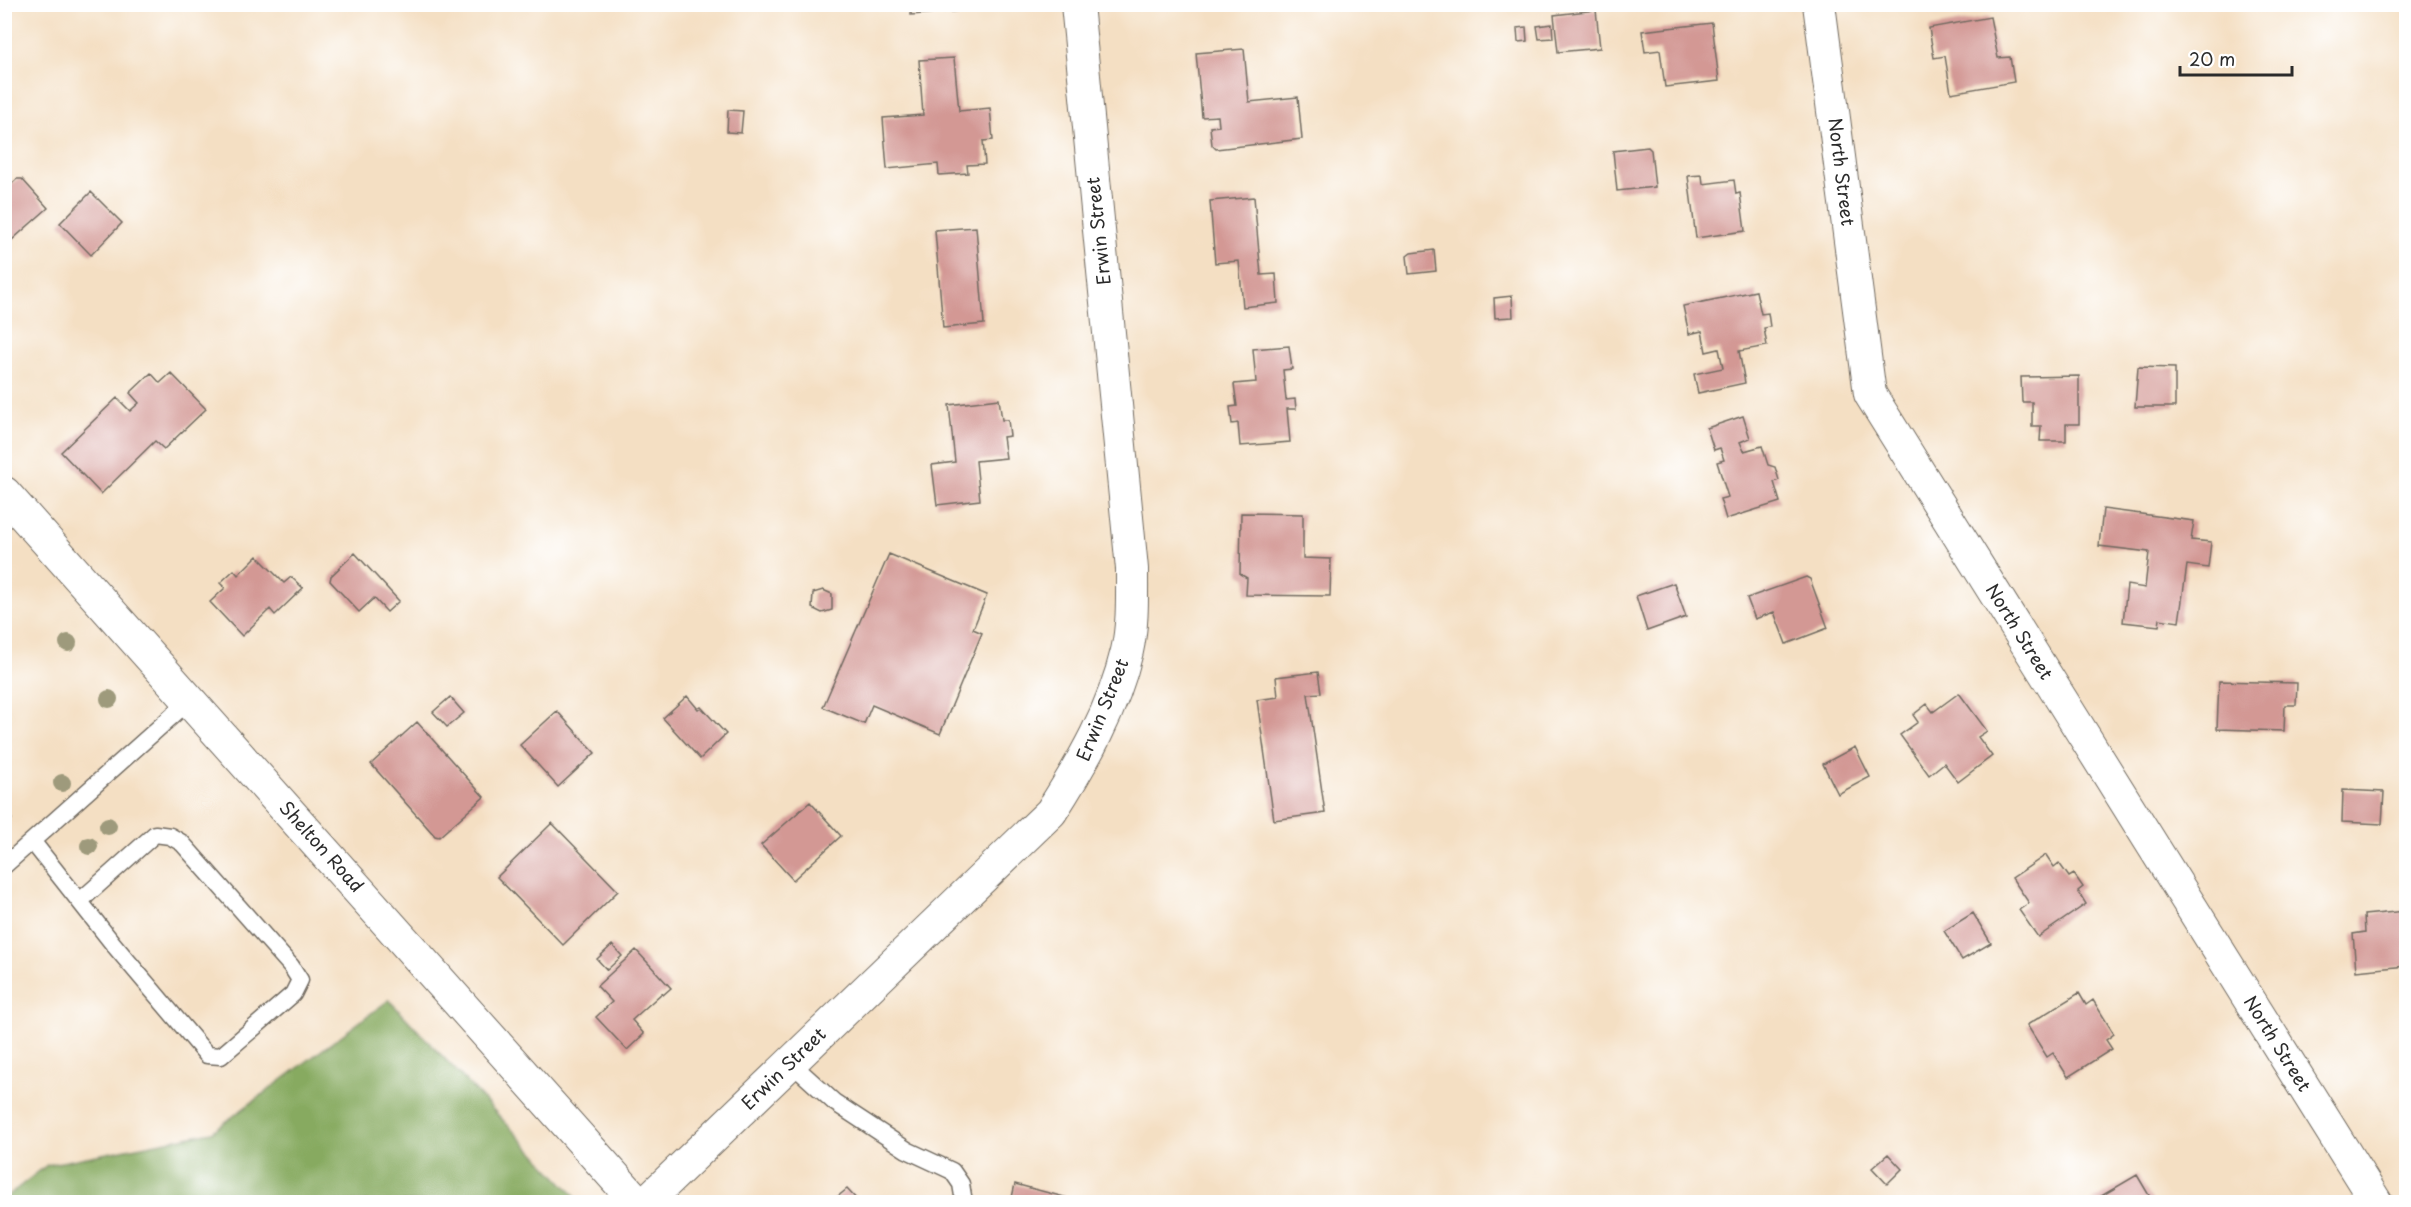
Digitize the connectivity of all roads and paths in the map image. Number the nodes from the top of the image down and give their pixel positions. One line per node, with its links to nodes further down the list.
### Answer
1 (1077, 4): 8 (street, Erwin Street)
2 (1819, 4): 12 (street, North Street)
3 (4, 493): 4 (main road, Shelton Road)
4 (190, 700): 5 (lane); 9 (main road, Shelton Road)
5 (32, 841): 6 (lane); 7 (lane)
6 (4, 866)
7 (80, 901): 7 (lane)
8 (791, 1063): 10 (street, Erwin Street); 11 (lane)
9 (637, 1203)
10 (646, 1203)
11 (964, 1203)
12 (2376, 1203)

